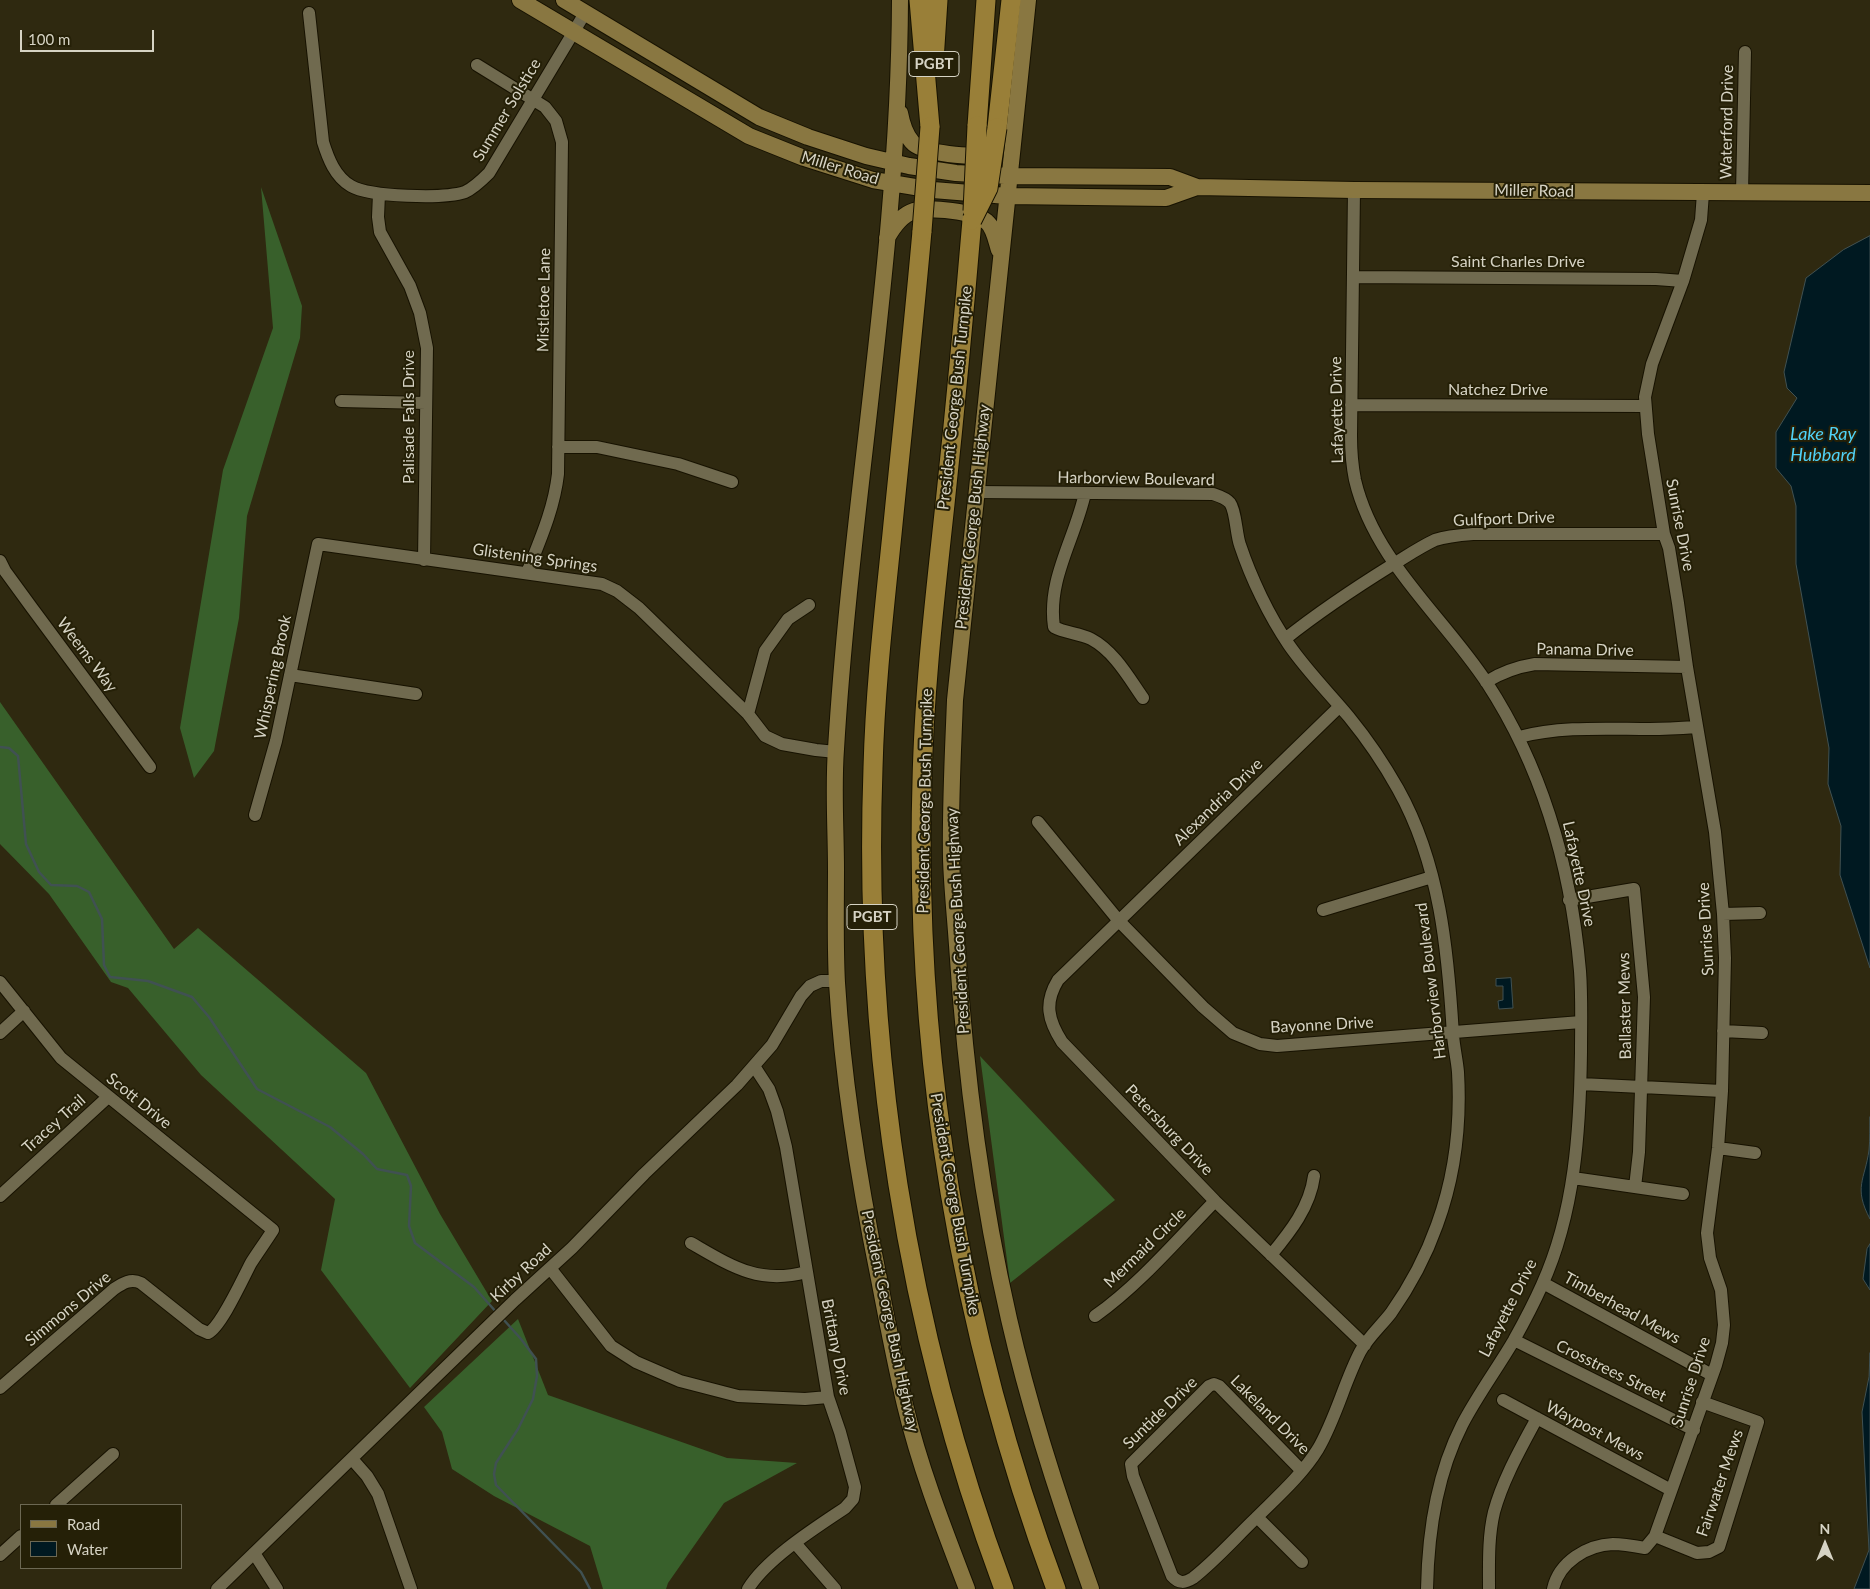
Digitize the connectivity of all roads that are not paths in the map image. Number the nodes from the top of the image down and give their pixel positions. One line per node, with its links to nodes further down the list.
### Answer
1 (520, 0): 11 (main road, Miller Road)
2 (564, 0): 10 (main road, Miller Road)
3 (900, 0): 15 (main road, President George Bush Highway)
4 (920, 0): 17 (highway)
5 (938, 0): 17 (highway, PGBT)
6 (986, 0): 28 (highway, President George Bush Turnpike / PGBT, bridge)
7 (1011, 0): 16 (highway)
8 (1028, 0): 16 (main road, President George Bush Highway)
9 (309, 12): 26 (street, Summer Solstice)
10 (585, 13): 11 (street, Summer Solstice); 18 (main road, Miller Road)
11 (572, 32): 14 (street, Summer Solstice); 20 (main road, Miller Road)
12 (1745, 52): 24 (street, Waterford Drive)
13 (477, 64): 14 (street, Mistletoe Lane)
14 (532, 98): 26 (street, Summer Solstice); 37 (street, Mistletoe Lane)
15 (898, 101): 16 (main road); 18 (main road, President George Bush Highway)
16 (1006, 126): 19 (main road, President George Bush Highway); 28 (highway, bridge)
17 (930, 127): 125 (highway, PGBT, bridge)
18 (893, 162): 19 (main road, Miller Road); 20 (main road, President George Bush Highway)
19 (1009, 176): 21 (main road, Miller Road); 27 (main road, President George Bush Highway)
20 (891, 183): 27 (main road, Miller Road); 29 (main road, President George Bush Highway)
21 (1197, 187): 22 (main road, Miller Road); 27 (main road, Miller Road)
22 (1354, 190): 23 (main road, Miller Road); 31 (street, Lafayette Drive)
23 (1703, 193): 24 (main road, Miller Road); 32 (street, Sunrise Drive)
24 (1742, 193): 25 (main road, Miller Road)
25 (1870, 193)
26 (379, 194): 34 (street, Palisade Falls Drive)
27 (1007, 196): 30 (main road, President George Bush Highway)
28 (971, 228): 126 (highway, President George Bush Turnpike / PGBT)
29 (886, 240): 30 (main road); 58 (main road, President George Bush Highway)
30 (1001, 255): 39 (main road, President George Bush Highway)
31 (1354, 277): 32 (street, Saint Charles Drive); 35 (street, Lafayette Drive)
32 (1682, 281): 36 (street, Sunrise Drive)
33 (341, 401): 34 (street)
34 (426, 403): 43 (street, Palisade Falls Drive)
35 (1351, 405): 36 (street, Natchez Drive); 45 (street, Lafayette Drive)
36 (1644, 406): 41 (street, Sunrise Drive)
37 (558, 447): 38 (street); 46 (street, Mistletoe Lane)
38 (732, 482)
39 (976, 492): 40 (street, Harborview Boulevard); 127 (main road, President George Bush Highway)
40 (1085, 493): 48 (street, Harborview Boulevard); 53 (street)
41 (1664, 534): 45 (street, Gulfport Drive); 49 (street, Sunrise Drive)
42 (318, 544): 43 (street, Glistening Springs); 50 (street, Whispering Brook)
43 (424, 560): 46 (street, Glistening Springs)
44 (0, 561): 59 (street, Weems Way)
45 (1395, 564): 48 (street, Gulfport Drive); 51 (street, Lafayette Drive)
46 (527, 573): 55 (street, Glistening Springs)
47 (809, 605): 55 (street)
48 (1285, 639): 54 (street, Harborview Boulevard)
49 (1687, 667): 51 (street, Panama Drive); 56 (street, Sunrise Drive)
50 (290, 675): 52 (street); 60 (street, Whispering Brook)
51 (1486, 682): 57 (street, Lafayette Drive)
52 (416, 694)
53 (1143, 698)
54 (1340, 707): 62 (street, Harborview Boulevard); 67 (street, Alexandria Drive)
55 (748, 714): 58 (street, Glistening Springs)
56 (1697, 727): 57 (street); 66 (street, Sunrise Drive)
57 (1518, 737): 63 (street, Lafayette Drive)
58 (836, 752): 68 (main road, President George Bush Highway)
59 (150, 767)
60 (255, 815)
61 (1038, 822): 67 (street, Bayonne Drive)
62 (1432, 877): 64 (street); 72 (street, Harborview Boulevard)
63 (1570, 900): 71 (street, Lafayette Drive); 78 (street, Ballaster Mews)
64 (1323, 910)
65 (1760, 913): 66 (street)
66 (1723, 914): 73 (street, Sunrise Drive)
67 (1119, 921): 72 (street, Bayonne Drive); 88 (street, Petersburg Drive)
68 (837, 980): 76 (street, Kirby Road); 124 (main road, President George Bush Highway)
69 (0, 982): 70 (street, Scott Drive)
70 (24, 1011): 75 (street); 80 (street, Scott Drive)
71 (1581, 1022): 72 (street, Bayonne Drive); 77 (street, Lafayette Drive)
72 (1453, 1031): 97 (street, Harborview Boulevard)
73 (1723, 1031): 74 (street); 79 (street, Sunrise Drive)
74 (1762, 1032)
75 (0, 1033)
76 (754, 1066): 92 (street, Kirby Road); 93 (street, Brittany Drive)
77 (1581, 1084): 78 (street); 84 (street, Lafayette Drive)
78 (1642, 1087): 79 (street); 85 (street, Ballaster Mews)
79 (1722, 1091): 81 (street, Sunrise Drive)
80 (108, 1097): 87 (street, Tracey Trail); 89 (street, Scott Drive)
81 (1718, 1148): 82 (street); 98 (street, Sunrise Drive)
82 (1755, 1153)
83 (1314, 1176): 91 (street)
84 (1573, 1178): 85 (street); 94 (street, Lafayette Drive)
85 (1635, 1187): 86 (street)
86 (1683, 1194)
87 (0, 1196)
88 (1215, 1201): 91 (street, Petersburg Drive); 95 (street, Mermaid Circle)
89 (273, 1230): 100 (street, Simmons Drive)
90 (691, 1243): 93 (street)
91 (1271, 1255): 97 (street, Petersburg Drive)
92 (550, 1268): 101 (street); 107 (street, Kirby Road)
93 (806, 1272): 101 (street, Brittany Drive)
94 (1543, 1283): 96 (street, Lafayette Drive); 98 (street, Timberhead Mews)
95 (1094, 1316)
96 (1514, 1340): 105 (street, Crosstrees Street); 128 (street, Lafayette Drive)
97 (1365, 1345): 108 (street, Harborview Boulevard)
98 (1712, 1375): 103 (street, Sunrise Drive)
99 (1214, 1384): 108 (street, Lakeland Drive); 118 (street, Suntide Drive)
100 (0, 1388)
101 (828, 1397): 114 (street, Brittany Drive)
102 (1503, 1400): 104 (street, Waypost Mews)
103 (1702, 1402): 105 (street, Sunrise Drive); 112 (street, Fairwater Mews)
104 (1537, 1418): 109 (street, Waypost Mews); 129 (street)
105 (1694, 1430): 109 (street, Sunrise Drive)
106 (113, 1454): 110 (street)
107 (352, 1458): 115 (street, Kirby Road); 121 (street)
108 (1301, 1470): 111 (street, Harborview Boulevard)
109 (1671, 1490): 112 (street, Sunrise Drive)
110 (57, 1504)
111 (1257, 1517): 117 (street); 118 (street, Harborview Boulevard)
112 (1655, 1536): 130 (street)
113 (20, 1537): 116 (street)
114 (796, 1543): 122 (street, Brittany Drive); 123 (street)
115 (254, 1553): 119 (street, Kirby Road); 120 (street)
116 (0, 1555)
117 (1302, 1562)
118 (1179, 1582)
119 (217, 1589)
120 (277, 1589)
121 (411, 1589)
122 (748, 1589)
123 (835, 1589)
124 (967, 1589)
125 (1004, 1589)
126 (1056, 1589)
127 (1091, 1589)
128 (1427, 1589)
129 (1489, 1589)
130 (1553, 1589)

